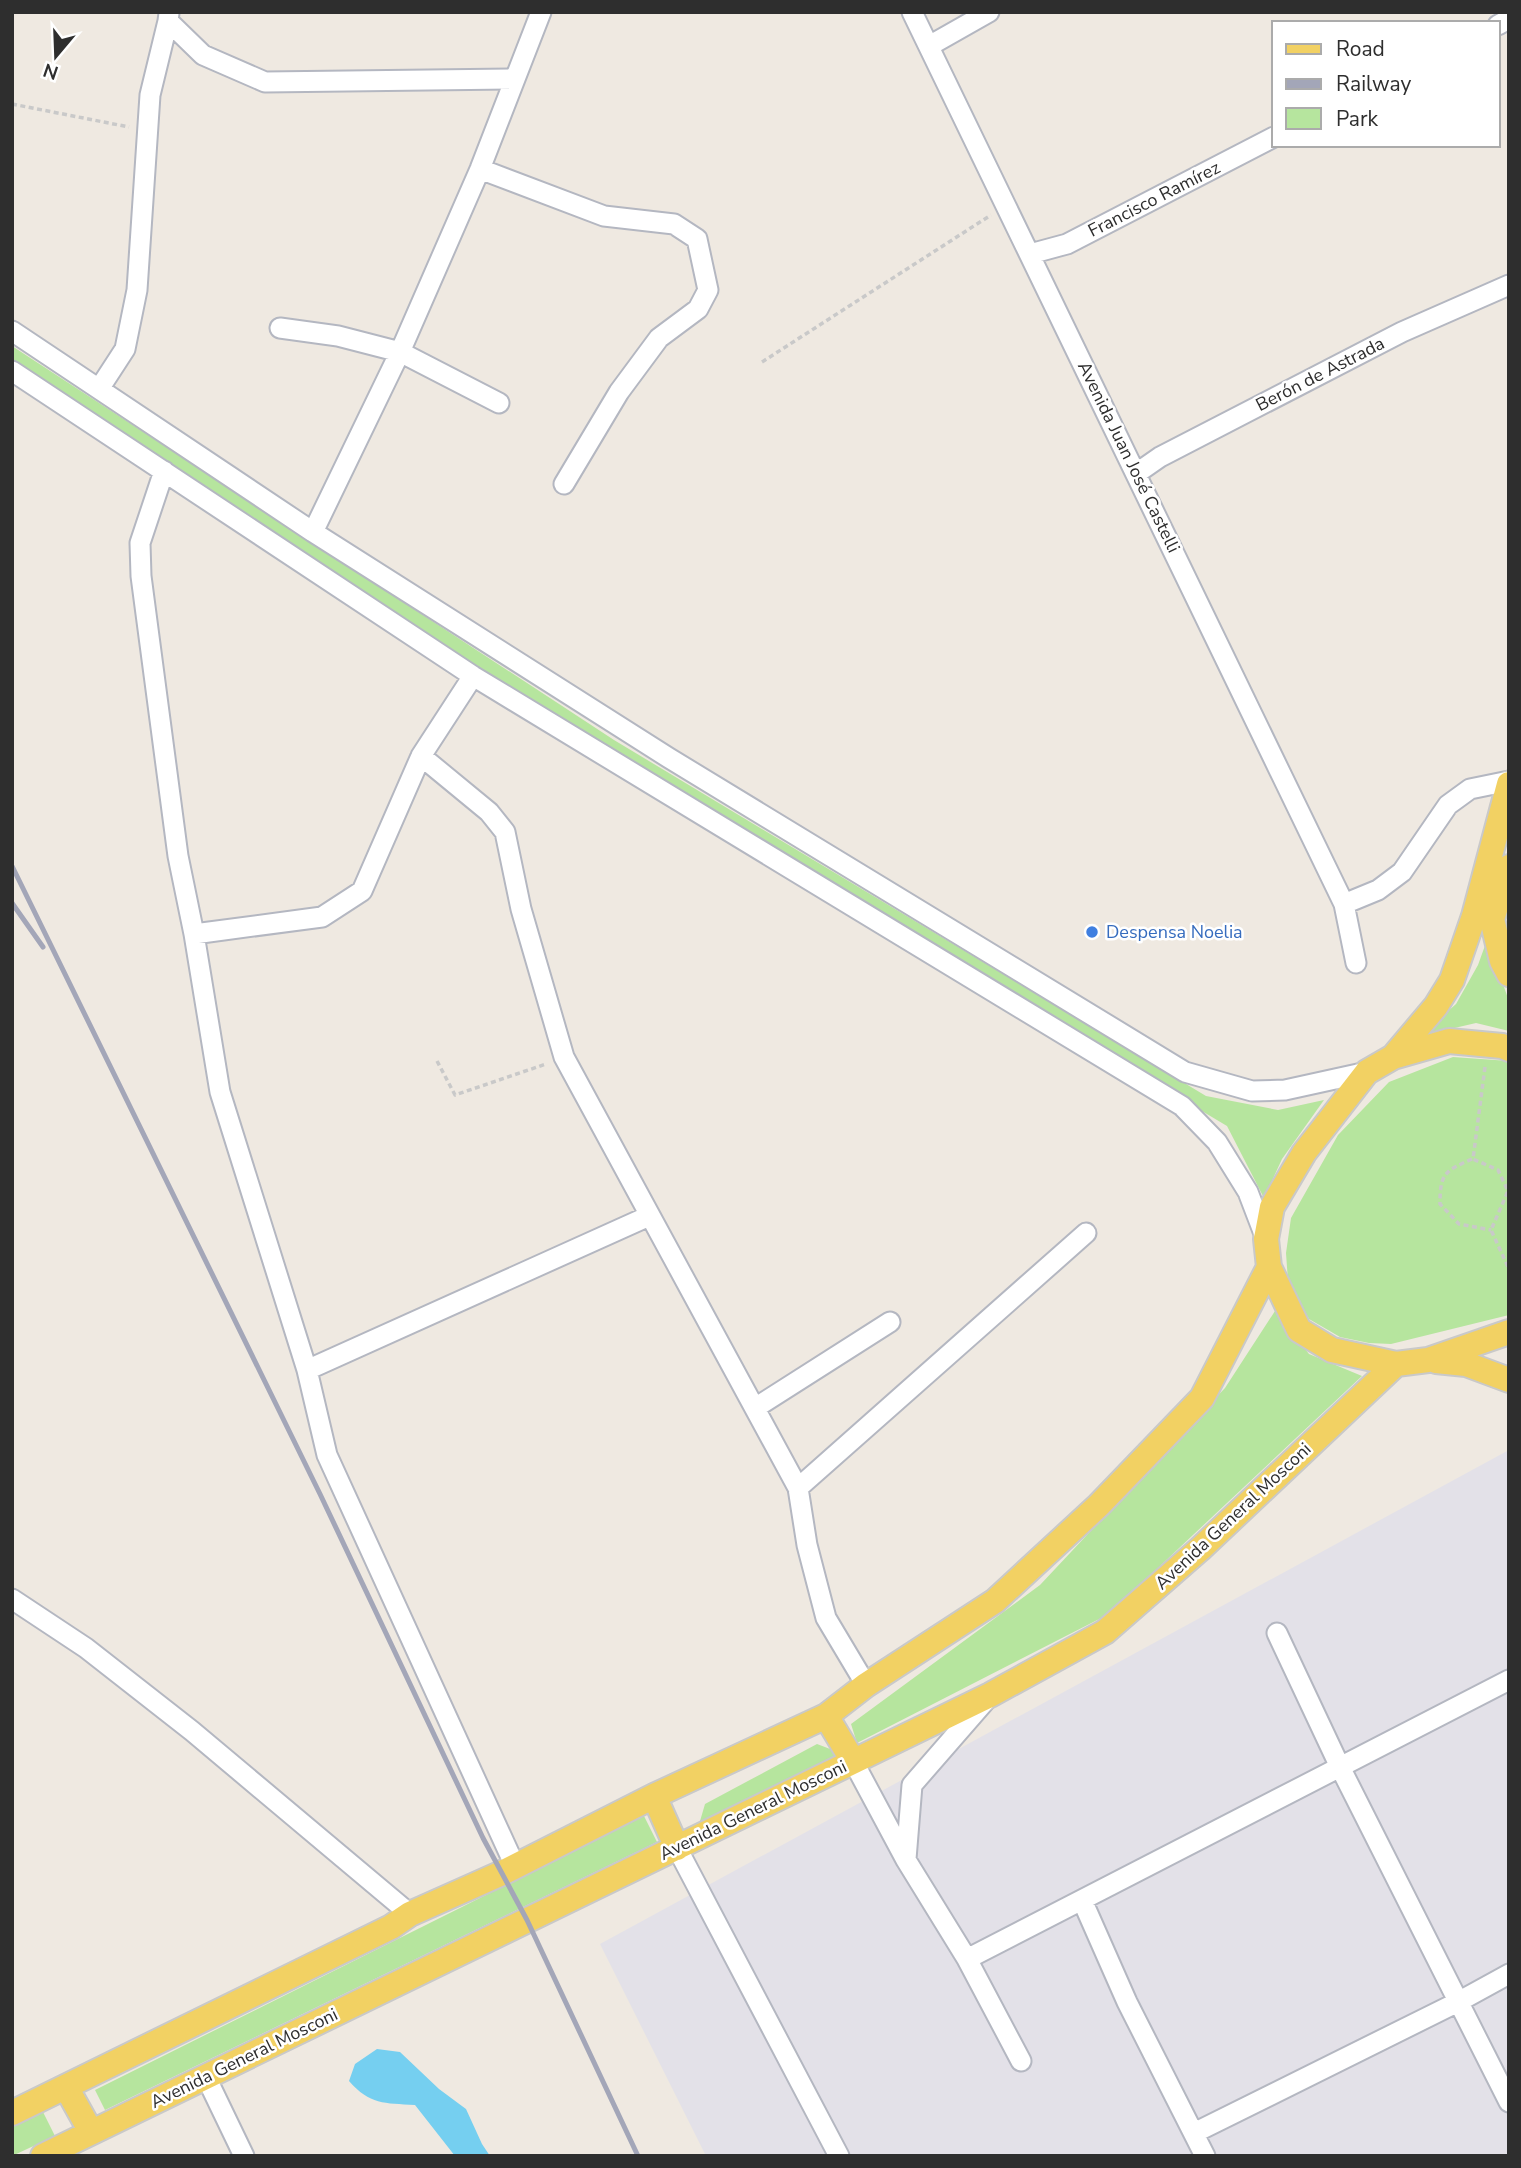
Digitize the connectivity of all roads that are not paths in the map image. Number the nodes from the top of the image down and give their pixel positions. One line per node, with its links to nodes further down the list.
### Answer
1 (541, 12): 6 (street)
2 (912, 12): 5 (street, Avenida Juan José Castelli)
3 (989, 12): 5 (street)
4 (169, 17): 6 (street); 15 (street)
5 (929, 46): 9 (street, Avenida Juan José Castelli)
6 (514, 79): 8 (street)
7 (1272, 138): 9 (street, Francisco Ramírez)
8 (480, 169): 13 (street); 19 (street)
9 (1030, 254): 18 (street, Avenida Juan José Castelli)
10 (1509, 285): 18 (street, Berón de Astrada)
11 (280, 328): 13 (street)
12 (12, 331): 15 (street)
13 (400, 352): 16 (street); 20 (street)
14 (12, 371): 17 (street)
15 (99, 389): 20 (street)
16 (499, 403)
17 (164, 471): 21 (street); 26 (street)
18 (1137, 473): 25 (street, Avenida Juan José Castelli)
19 (564, 484)
20 (313, 532): 31 (street)
21 (472, 676): 22 (street); 34 (street)
22 (421, 756): 26 (street); 32 (street)
23 (1509, 783): 25 (street); 30 (main road)
24 (1509, 867): 28 (main road)
25 (1345, 904): 27 (street, Avenida Juan José Castelli)
26 (194, 934): 40 (street)
27 (1356, 963)
28 (1509, 974)
29 (1498, 1046): 30 (main road)
30 (1393, 1057): 31 (main road)
31 (1367, 1072): 34 (main road)
32 (649, 1216): 40 (street); 42 (street)
33 (1086, 1233): 43 (street)
34 (1266, 1239): 35 (main road)
35 (1269, 1267): 39 (main road); 47 (main road)
36 (890, 1322): 42 (street)
37 (1509, 1332): 38 (main road)
38 (1428, 1360): 39 (main road); 41 (main road)
39 (1396, 1364): 48 (main road, Avenida General Mosconi)
40 (307, 1370): 55 (street)
41 (1509, 1380)
42 (755, 1408): 43 (street)
43 (798, 1488): 47 (street)
44 (12, 1599): 57 (street)
45 (1277, 1633): 51 (street)
46 (1509, 1680): 51 (street)
47 (866, 1685): 49 (main road)
48 (990, 1695): 50 (main road, Avenida General Mosconi); 54 (street)
49 (826, 1716): 50 (main road); 52 (main road)
50 (853, 1761): 53 (main road, Avenida General Mosconi); 54 (street)
51 (1340, 1767): 56 (street); 60 (street)
52 (654, 1796): 53 (main road); 55 (main road)
53 (677, 1848): 62 (main road, Avenida General Mosconi); 70 (street)
54 (906, 1860): 58 (street)
55 (515, 1866): 57 (main road)
56 (1082, 1900): 58 (street); 67 (street)
57 (410, 1914): 63 (main road)
58 (967, 1959): 61 (street)
59 (1509, 1974): 60 (street)
60 (1458, 2002): 64 (street); 67 (street)
61 (1021, 2061)
62 (205, 2077): 66 (main road, Avenida General Mosconi); 69 (street)
63 (66, 2087): 65 (main road); 66 (main road)
64 (1509, 2102)
65 (12, 2113)
66 (91, 2132): 68 (main road, Avenida General Mosconi)
67 (1194, 2133): 71 (street)
68 (43, 2156)
69 (244, 2156)
70 (839, 2156)
71 (1205, 2156)

